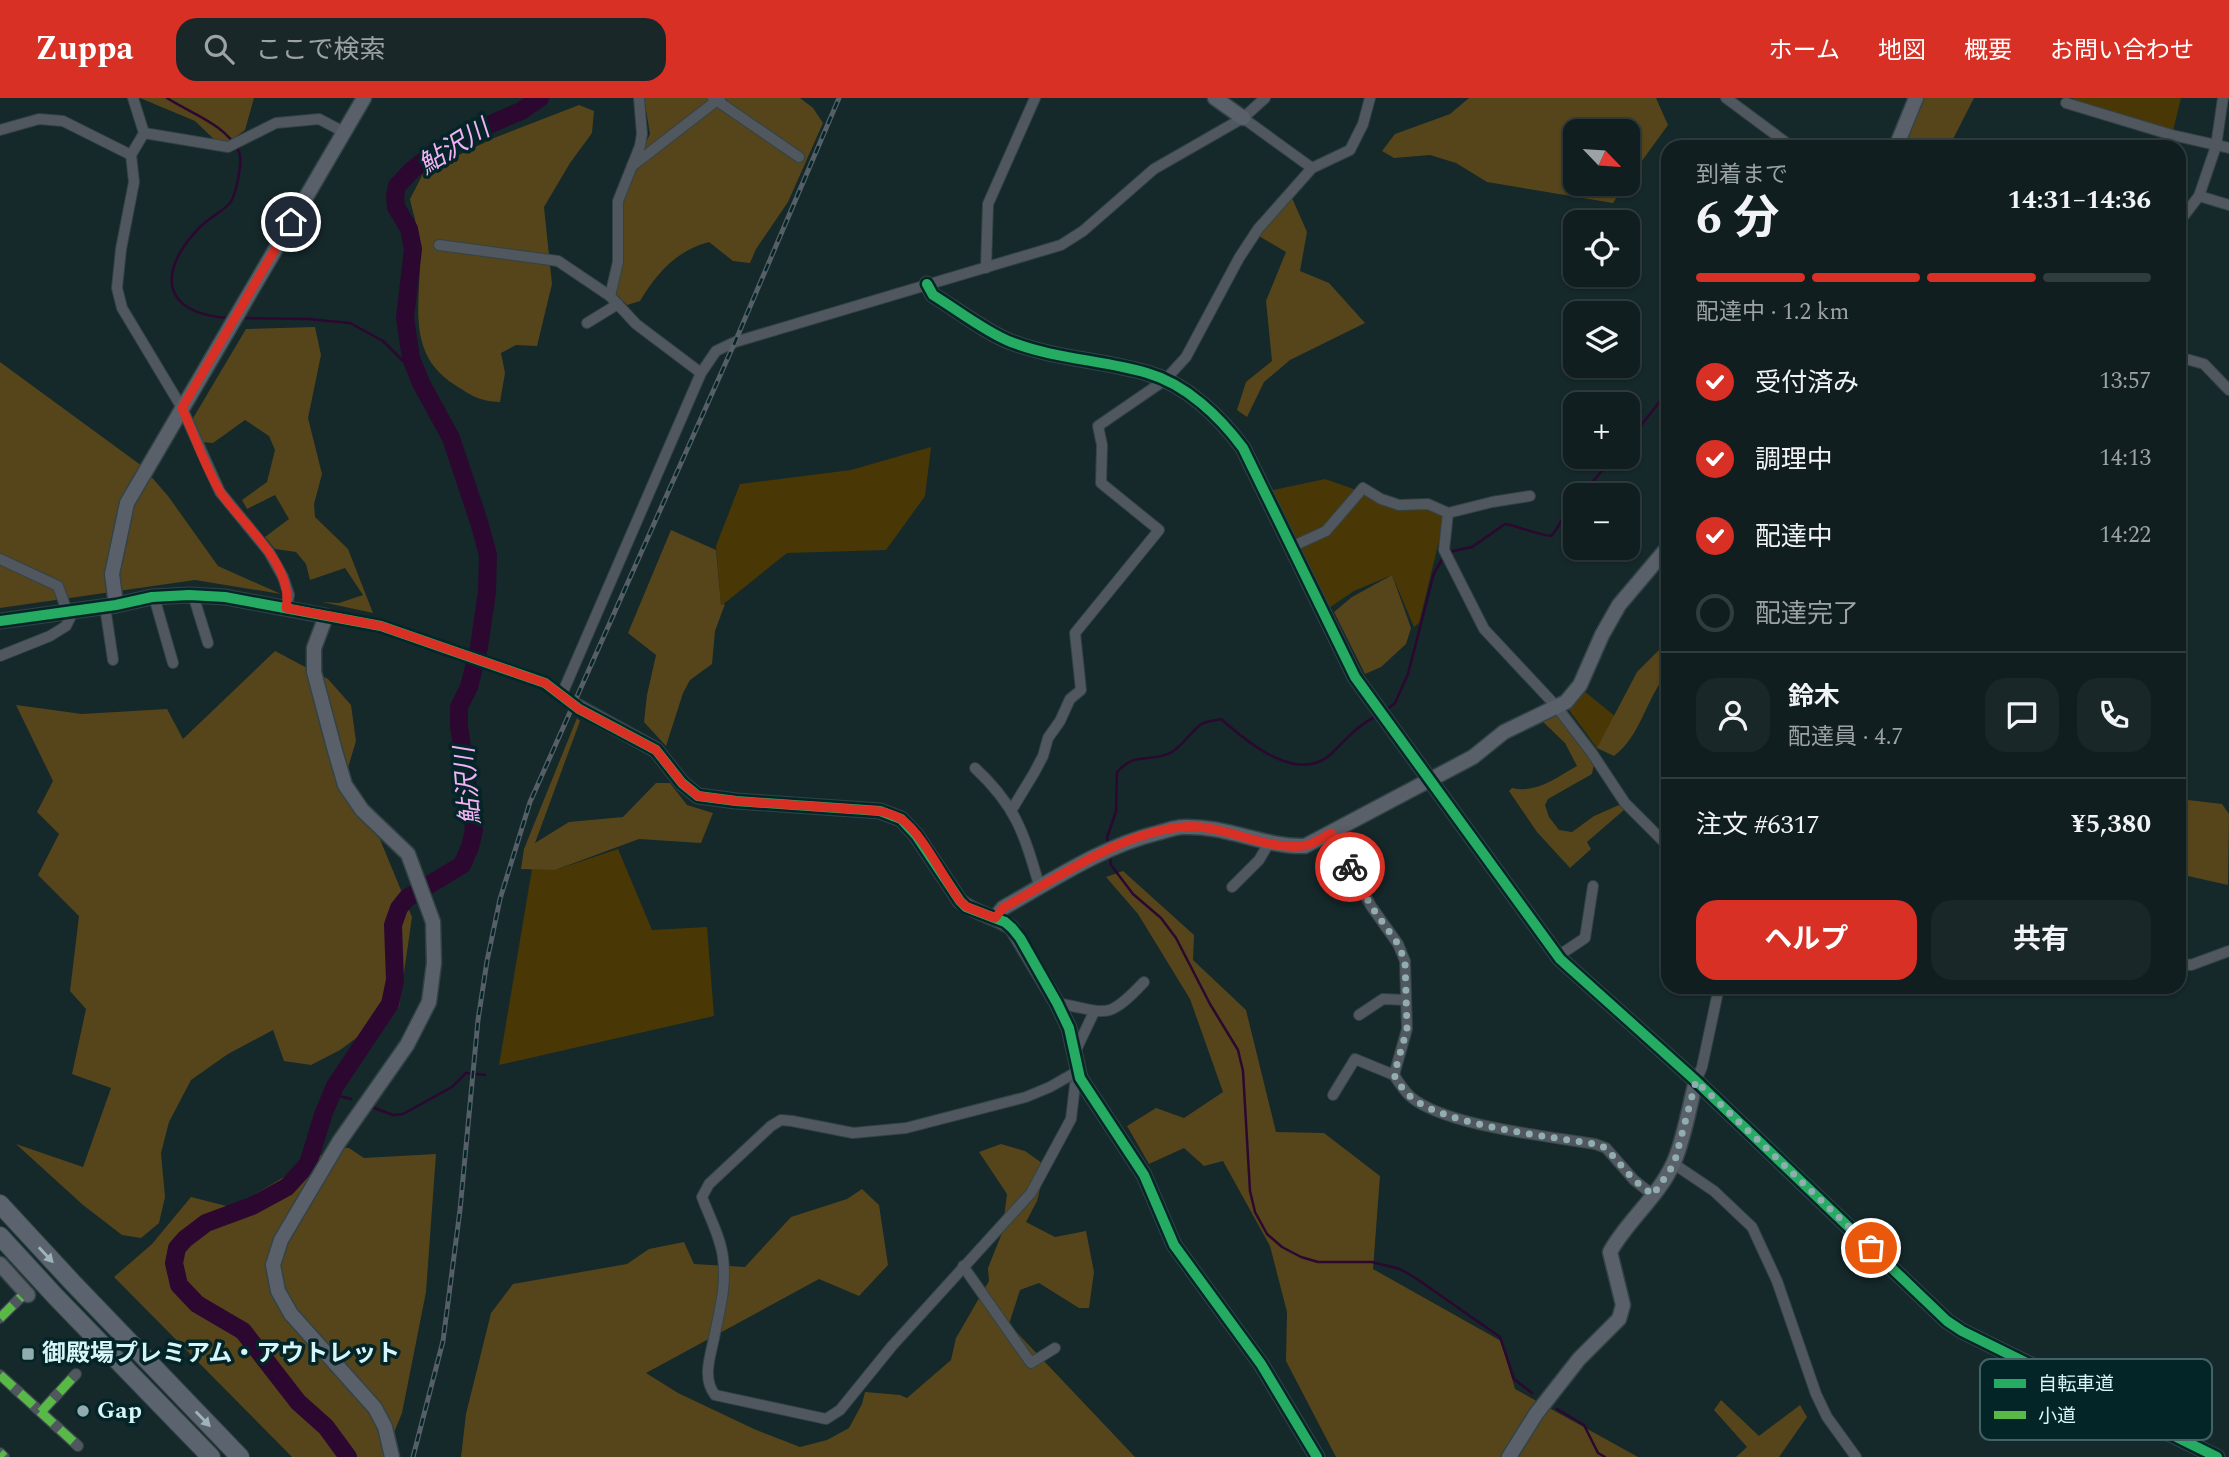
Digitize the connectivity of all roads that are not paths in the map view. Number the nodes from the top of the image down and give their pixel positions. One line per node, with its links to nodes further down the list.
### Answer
1 (133, 98): 16 (street)
2 (364, 98): 15 (street)
3 (639, 98): 23 (street)
4 (1035, 98): 29 (street)
5 (1215, 98): 13 (street)
6 (1265, 98): 13 (street)
7 (1370, 98): 24 (street)
8 (1726, 98): 17 (street)
9 (1916, 98): 18 (street)
10 (717, 99): 22 (street); 23 (street)
11 (2225, 100): 19 (street)
12 (2066, 103): 19 (street)
13 (1243, 118): 24 (street); 29 (street)
14 (0, 130): 21 (street)
15 (344, 132): 16 (street); 37 (street)
16 (144, 133): 21 (street)
17 (1783, 140)
18 (1899, 140)
19 (2216, 146): 20 (street); 25 (street)
20 (2229, 148)
21 (131, 155): 37 (street)
22 (799, 157)
23 (629, 168): 31 (street)
24 (1312, 168): 35 (street)
25 (2199, 196): 26 (street); 27 (street)
26 (2229, 205)
27 (2186, 213)
28 (439, 245): 31 (street)
29 (986, 268): 30 (street)
30 (928, 284): 34 (street); 35 (street)
31 (614, 300): 32 (street); 34 (street)
32 (587, 323)
33 (2186, 358): 36 (street)
34 (701, 373): 54 (street)
35 (1165, 380): 40 (street); 58 (street)
36 (2229, 390)
37 (182, 408): 45 (street); 46 (street)
38 (1531, 496): 39 (street)
39 (1448, 513): 40 (street); 55 (street)
40 (1291, 547): 57 (street)
41 (1661, 555): 55 (street)
42 (0, 559): 47 (street)
43 (193, 595): 44 (street); 46 (street); 50 (street)
44 (154, 597): 45 (street); 53 (street)
45 (110, 606): 47 (street); 52 (street)
46 (286, 608): 48 (street)
47 (71, 611): 49 (street); 51 (street)
48 (326, 616): 54 (street); 100 (street)
49 (0, 621)
50 (208, 643)
51 (0, 656)
52 (113, 660)
53 (173, 663)
54 (568, 699): 65 (street)
55 (1556, 706): 57 (street); 60 (street)
56 (975, 768): 58 (street)
57 (1431, 779): 59 (street); 67 (street)
58 (1011, 811): 64 (street)
59 (1331, 833): 61 (street); 71 (street)
60 (1661, 839)
61 (1269, 843): 62 (street); 64 (street)
62 (1232, 887)
63 (1593, 887): 67 (street)
64 (1040, 888): 65 (street)
65 (995, 918): 72 (street)
66 (2229, 951): 68 (street)
67 (1558, 956): 78 (street)
68 (2186, 964)
69 (1144, 982): 73 (street)
70 (1718, 994): 78 (street)
71 (1406, 1000): 74 (street); 77 (street)
72 (1057, 1003): 73 (street); 75 (street)
73 (1094, 1012): 75 (street)
74 (1359, 1015)
75 (1075, 1053): 76 (street)
76 (1079, 1074): 85 (street); 85 (street); 96 (street)
77 (1394, 1075): 79 (street); 81 (street)
78 (1696, 1081): 80 (street); 89 (street)
79 (1332, 1095)
80 (1674, 1164): 81 (street); 102 (street)
81 (1653, 1195): 101 (street)
82 (0, 1204): 99 (highway, one-way to 99)
83 (0, 1236): 98 (highway)
84 (0, 1264): 86 (street)
85 (963, 1266): 88 (street)
86 (25, 1296): 87 (street)
87 (0, 1318)
88 (1055, 1348)
89 (2019, 1359)
90 (76, 1374): 92 (street)
91 (0, 1375): 92 (street)
92 (41, 1412): 94 (street)
93 (2183, 1440): 103 (street)
94 (78, 1446)
95 (0, 1453): 97 (street)
96 (1313, 1456)
97 (4, 1457)
98 (211, 1457)
99 (240, 1457)
100 (392, 1457)
101 (1509, 1457)
102 (1856, 1457)
103 (2217, 1457)

